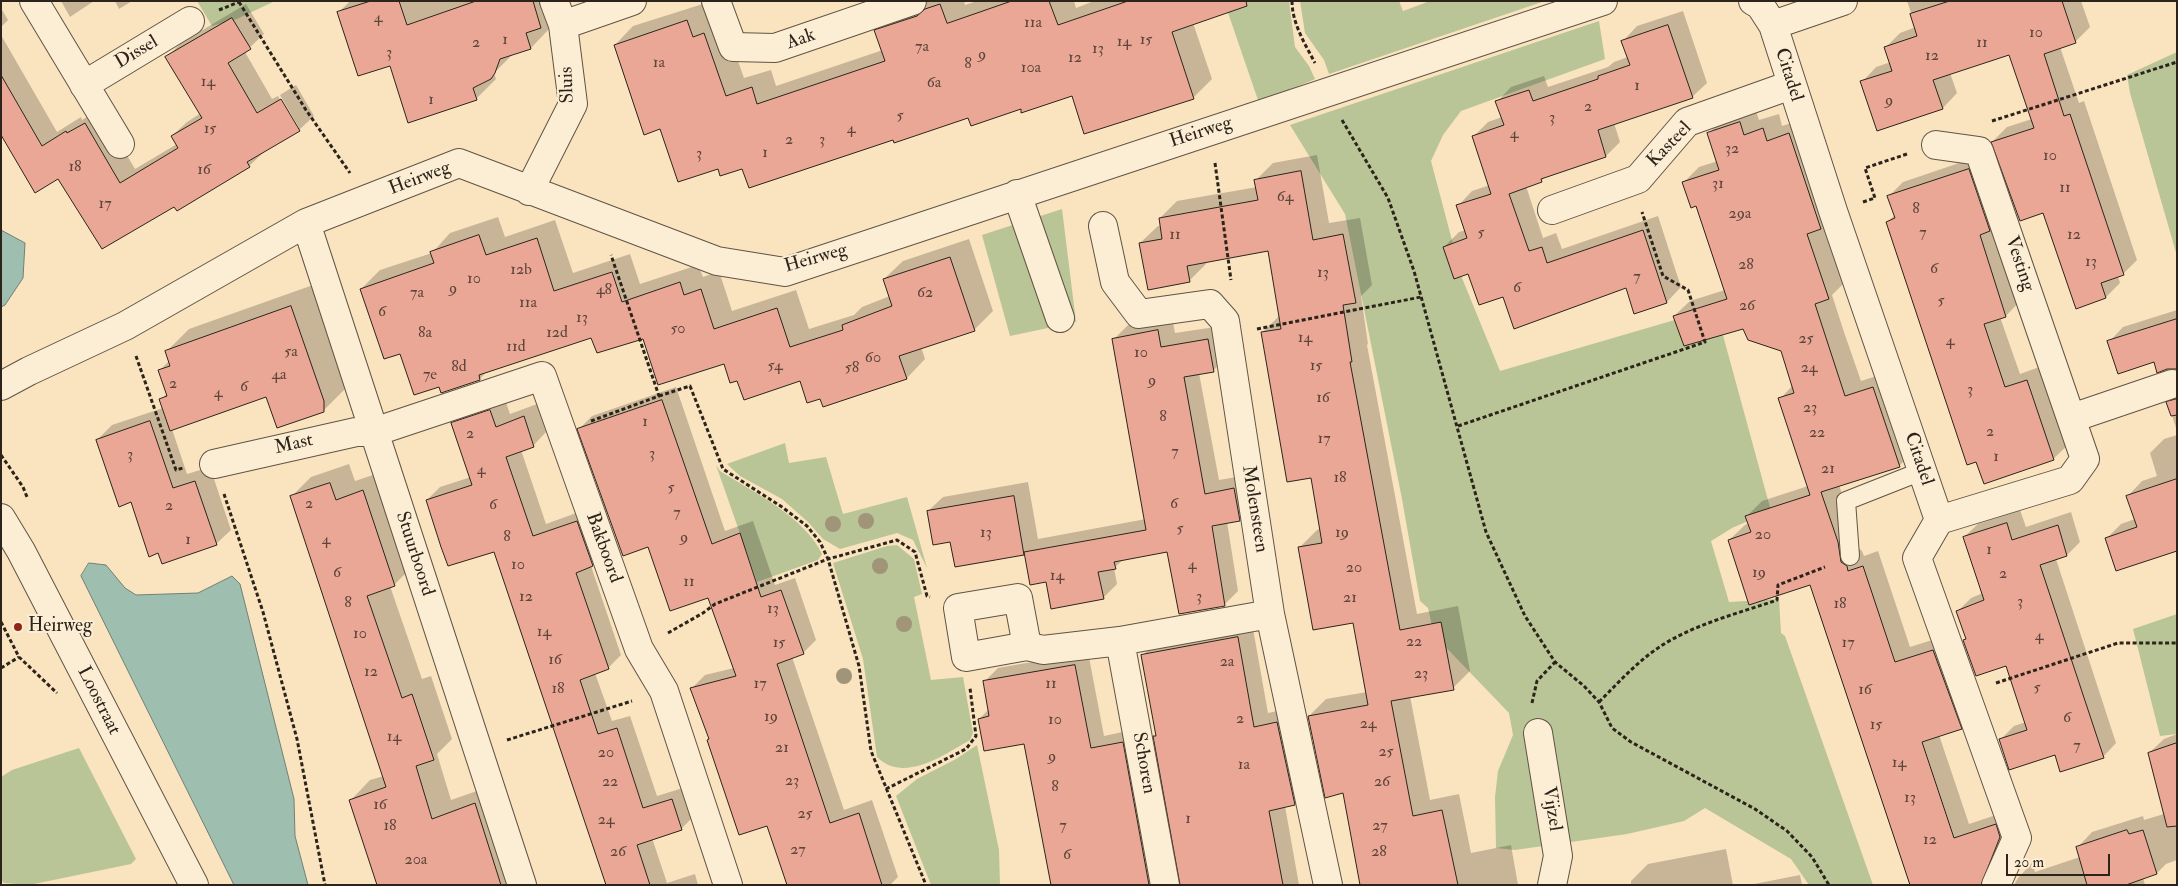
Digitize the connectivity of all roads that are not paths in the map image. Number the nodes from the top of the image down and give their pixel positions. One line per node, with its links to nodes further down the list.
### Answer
1 (34, 1): 11 (street)
2 (632, 1): 8 (street)
3 (716, 1): 4 (street, Aak)
4 (912, 1)
5 (1603, 1): 16 (street, Heirweg)
6 (1752, 1): 10 (street, Citadel)
7 (1843, 1): 10 (street)
8 (559, 13): 15 (street, Sluis)
9 (190, 21): 11 (street, Dissel)
10 (1773, 25): 12 (street, Citadel)
11 (84, 85): 13 (street)
12 (1791, 85): 17 (street, Kasteel); 26 (street, Citadel)
13 (120, 144)
14 (1936, 145): 23 (street, Vesting)
15 (529, 191): 16 (street, Heirweg); 18 (street, Heirweg)
16 (1017, 194): 20 (street)
17 (1552, 210)
18 (306, 224): 22 (street, Heirweg); 24 (street, Stuurboord)
19 (1103, 226): 30 (street, Molensteen)
20 (1060, 318)
21 (2172, 384): 23 (street)
22 (1, 386)
23 (2072, 418): 28 (street, Vesting)
24 (374, 432): 25 (street, Mast); 35 (street, Stuurboord); 36 (street, Bakboord)
25 (214, 464)
26 (1922, 471): 28 (street, Citadel); 29 (lane)
27 (1, 518): 34 (street, Loostraat)
28 (1939, 520): 40 (street)
29 (1850, 556)
30 (1270, 614): 31 (street); 38 (street, Molensteen)
31 (1120, 641): 32 (street); 37 (street, Schoren)
32 (1027, 646): 32 (street)
33 (1538, 733): 39 (street, Vijzel)
34 (194, 885)
35 (522, 885)
36 (728, 885)
37 (1165, 885)
38 (1328, 885)
39 (1552, 885)
40 (1996, 885)

